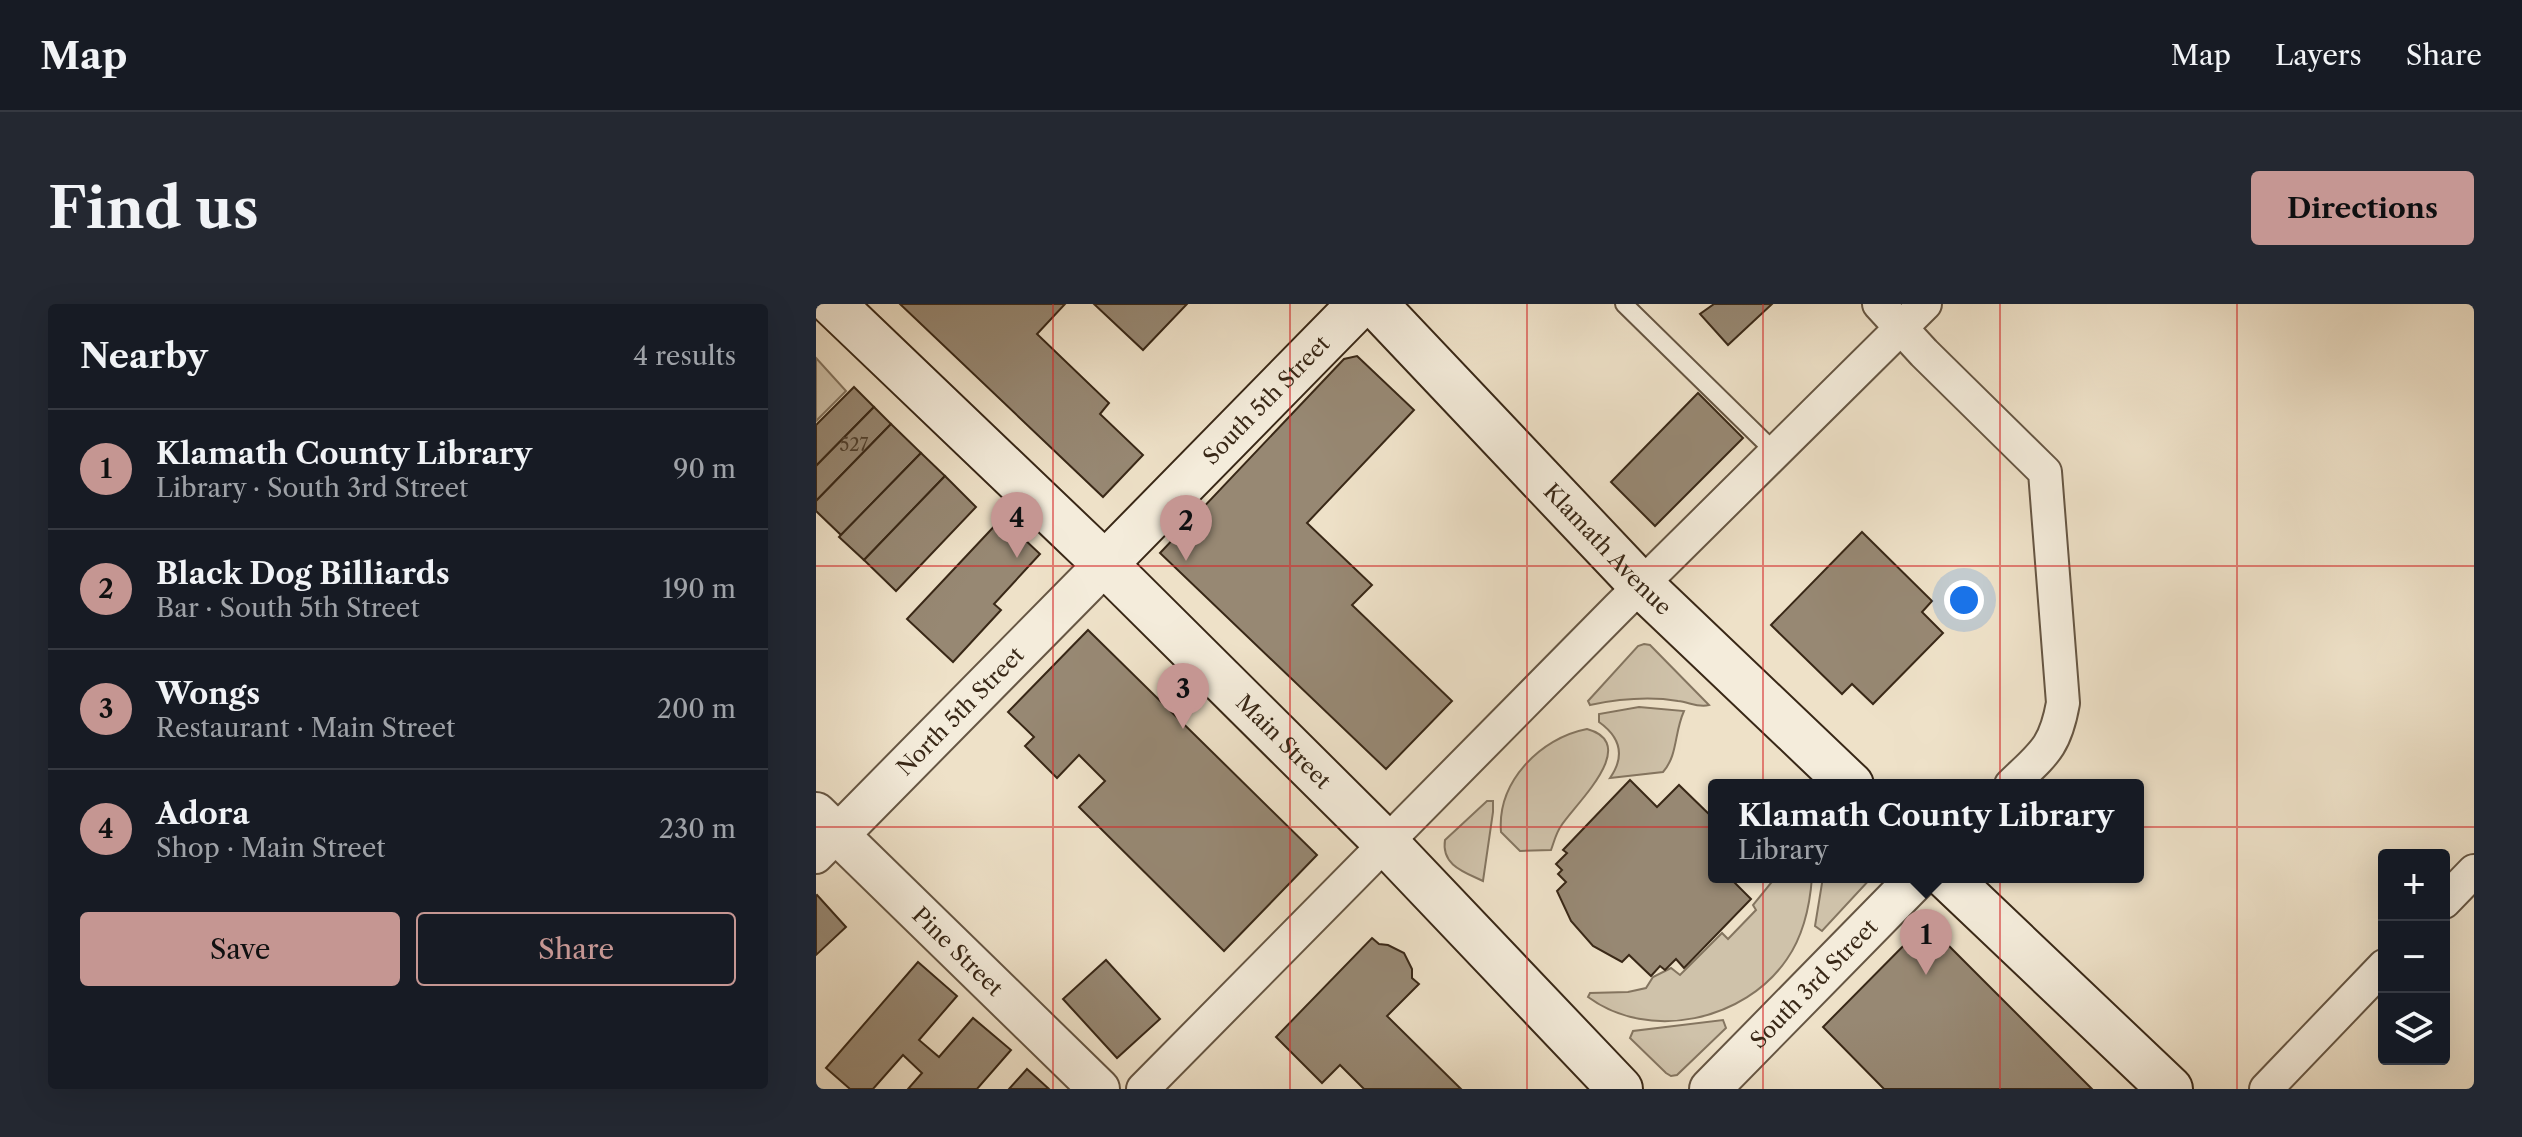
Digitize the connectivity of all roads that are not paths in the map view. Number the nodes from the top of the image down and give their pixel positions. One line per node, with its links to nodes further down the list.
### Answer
1 (833, 304): 9 (main road, Main Street)
2 (1360, 304): 9 (main road, South 5th Street)
3 (1375, 304): 10 (main road, Klamath Avenue)
4 (1624, 304): 8 (lane)
5 (1879, 304): 7 (street)
6 (1925, 304): 7 (street)
7 (1901, 328): 8 (street); 12 (street)
8 (1776, 453): 10 (street)
9 (1105, 564): 13 (street, North 5th Street); 14 (main road, Main Street)
10 (1641, 585): 11 (main road, Klamath Avenue); 14 (street)
11 (1845, 779)
12 (2017, 779)
13 (823, 835): 20 (street, Pine Street)
14 (1386, 843): 21 (street); 22 (main road, Main Street)
15 (2474, 871): 18 (street)
16 (1912, 883): 23 (street, South 3rd Street)
17 (1953, 883): 24 (main road)
18 (2450, 896)
19 (2378, 972): 25 (street)
20 (1099, 1089)
21 (1143, 1089)
22 (1620, 1089)
23 (1710, 1089)
24 (2170, 1089)
25 (2266, 1089)

